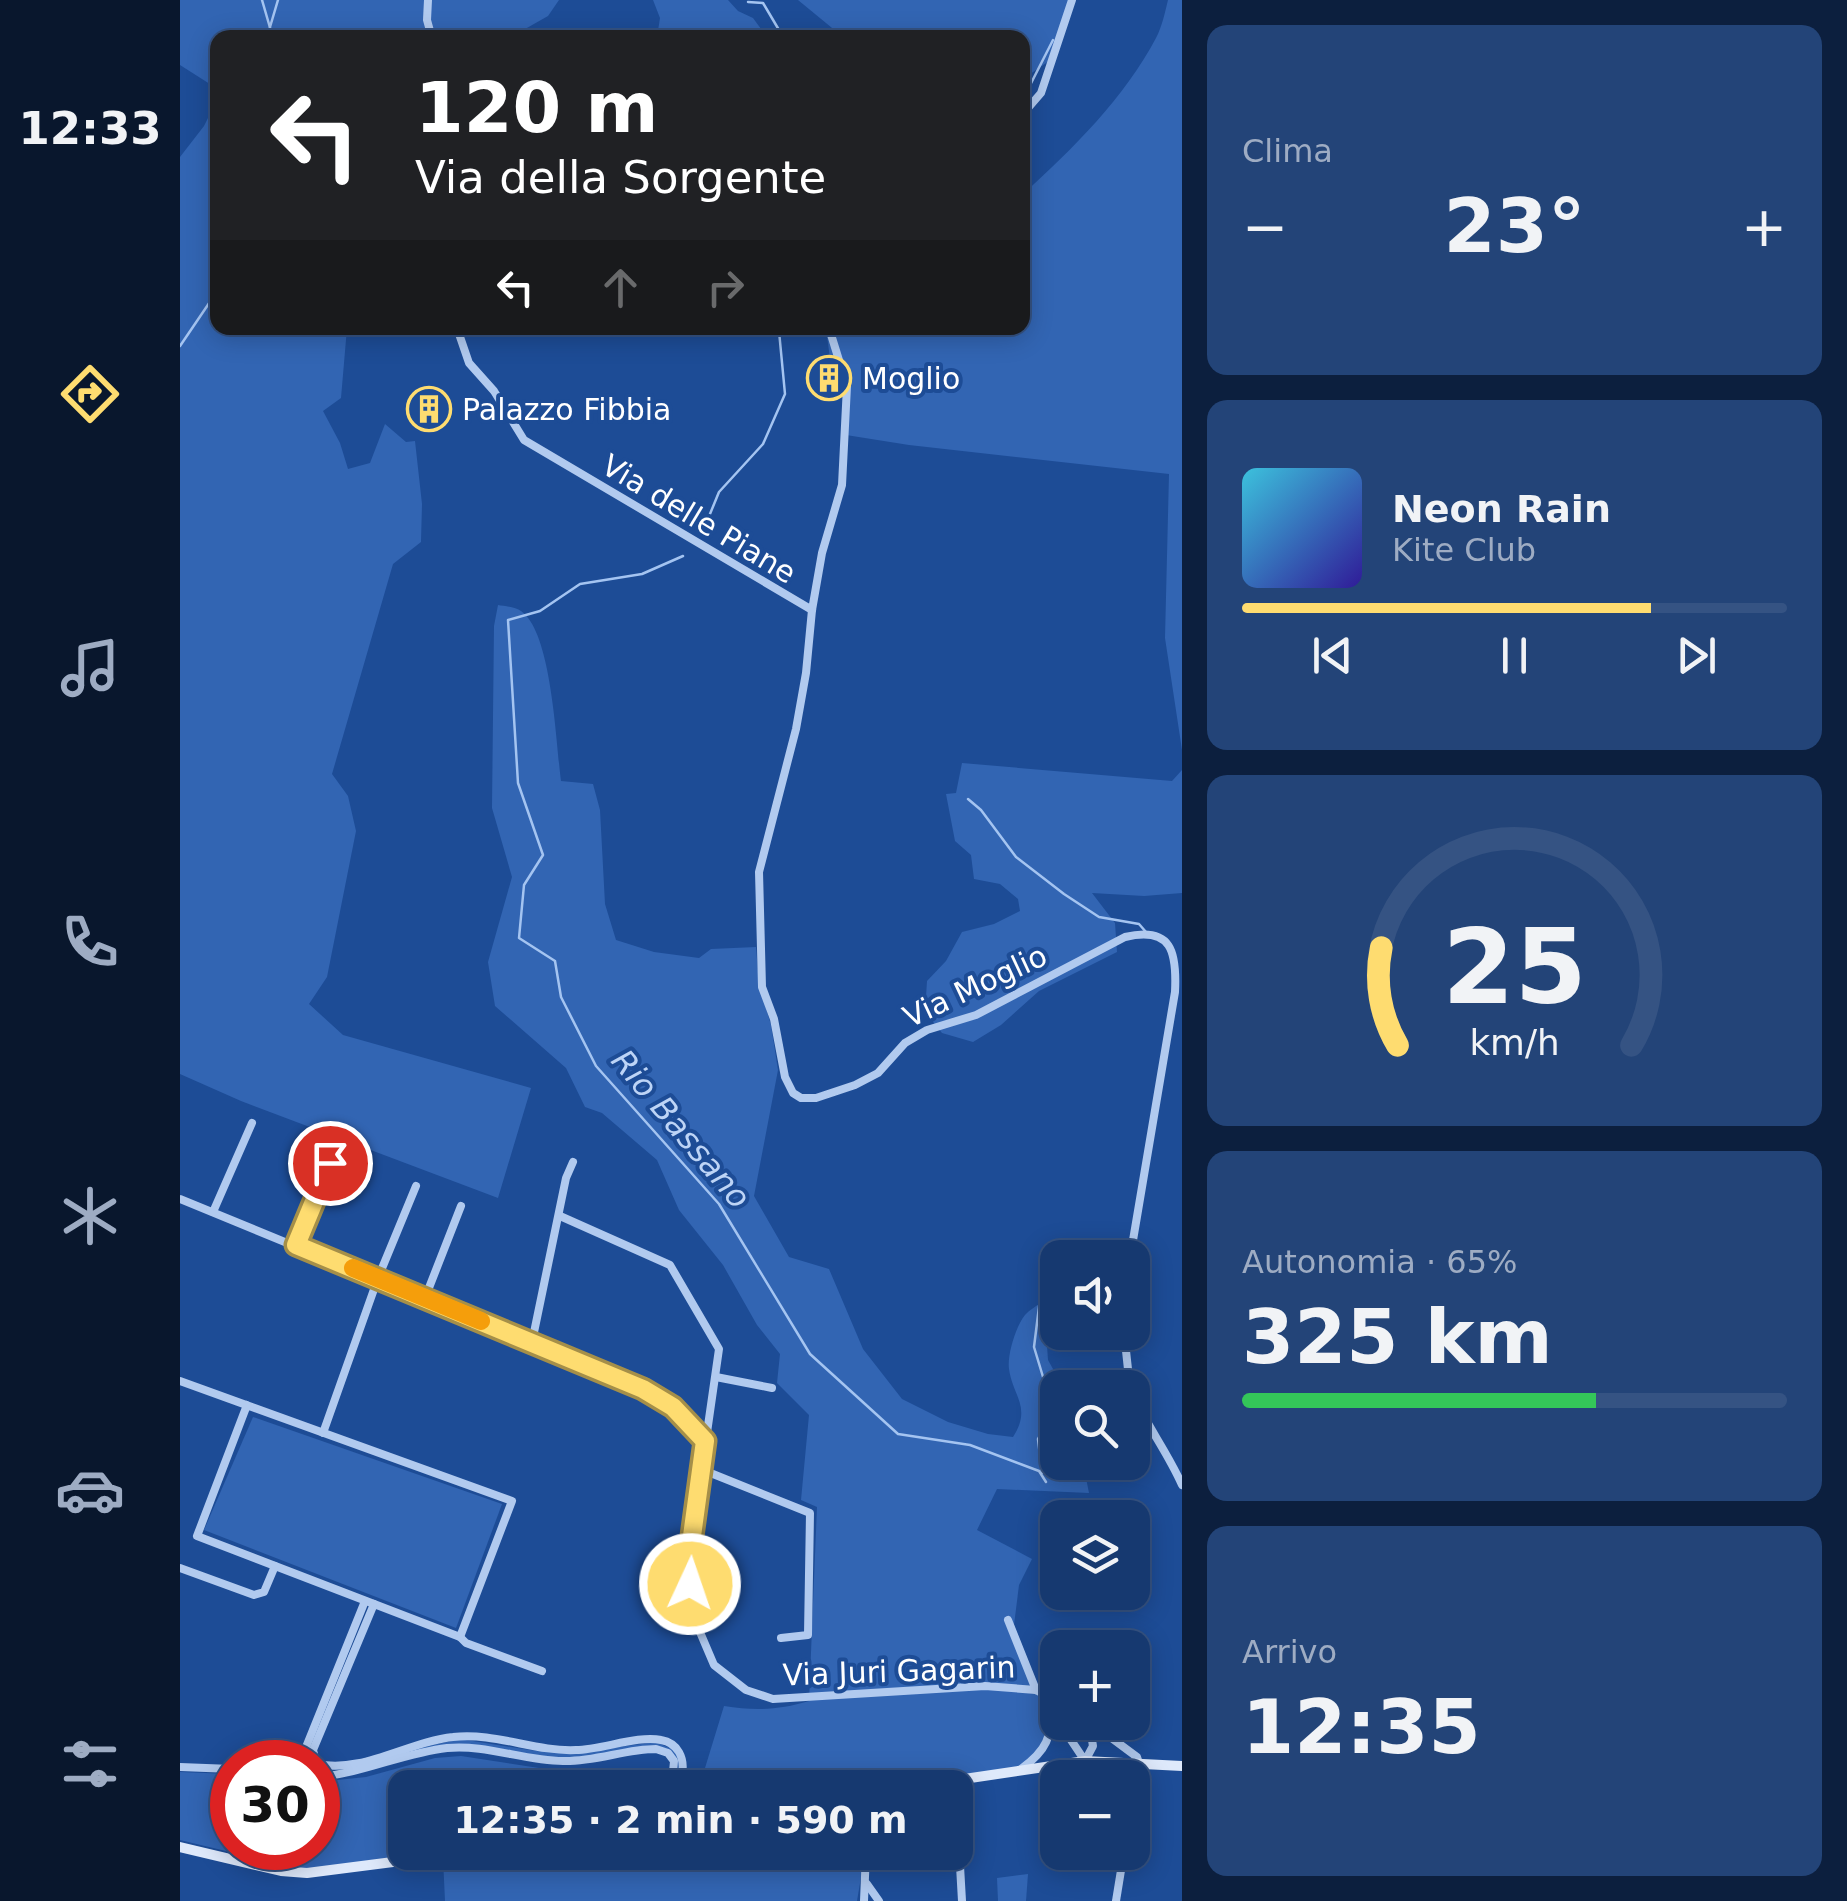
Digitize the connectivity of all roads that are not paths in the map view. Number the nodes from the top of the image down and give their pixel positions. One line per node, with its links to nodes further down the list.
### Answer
1 (428, 0): 3 (street)
2 (1072, 0): 4 (street)
3 (430, 30)
4 (1030, 106)
5 (459, 335): 7 (street, Via delle Piane)
6 (831, 335): 7 (street, Via Moglio)
7 (812, 610): 16 (street, Via Moglio)
8 (252, 1124): 14 (street)
9 (573, 1162): 15 (street)
10 (330, 1163): 17 (street)
11 (416, 1186): 18 (street)
12 (180, 1199): 14 (street)
13 (461, 1206): 19 (street)
14 (213, 1212): 17 (street)
15 (560, 1216): 20 (street); 21 (street, Via Juri Gagarin)
16 (1133, 1240)
17 (296, 1245): 18 (street)
18 (378, 1278): 19 (street); 26 (street)
19 (425, 1298): 20 (street)
20 (532, 1342): 27 (street)
21 (716, 1377): 23 (street); 27 (street, Via Juri Gagarin)
22 (180, 1381): 24 (street)
23 (772, 1388)
24 (247, 1405): 26 (street); 30 (street)
25 (1150, 1430): 29 (street)
26 (324, 1433): 34 (street)
27 (705, 1441): 28 (street, Via Juri Gagarin)
28 (703, 1470): 35 (street); 37 (street, Via Juri Gagarin)
29 (1182, 1486)
30 (275, 1566): 31 (street); 32 (street)
31 (180, 1568)
32 (370, 1603): 34 (street); 38 (street); 39 (street)
33 (1008, 1620): 37 (street, Via Juri Gagarin)
34 (460, 1637): 36 (street)
35 (781, 1638)
36 (542, 1671)
37 (1038, 1691)
38 (310, 1740)
39 (316, 1740)
40 (1049, 1740): 53 (street, Via Juri Gagarin)
41 (1092, 1740): 44 (street)
42 (1101, 1740): 44 (street)
43 (1117, 1740): 46 (street)
44 (1092, 1746): 45 (street)
45 (1085, 1760)
46 (1137, 1760)
47 (340, 1764): 55 (street)
48 (1150, 1764): 49 (main road)
49 (1182, 1766)
50 (180, 1767): 52 (street)
51 (1040, 1767): 53 (main road)
52 (210, 1768)
53 (1020, 1769): 57 (main road)
54 (672, 1770): 56 (street)
55 (683, 1770)
56 (340, 1774)
57 (973, 1777)
58 (180, 1847): 59 (main road)
59 (388, 1862)
60 (867, 1870): 63 (street)
61 (959, 1870): 66 (street)
62 (1121, 1870): 67 (street)
63 (867, 1884): 64 (street); 65 (street)
64 (864, 1901)
65 (879, 1901)
66 (962, 1901)
67 (1116, 1901)

